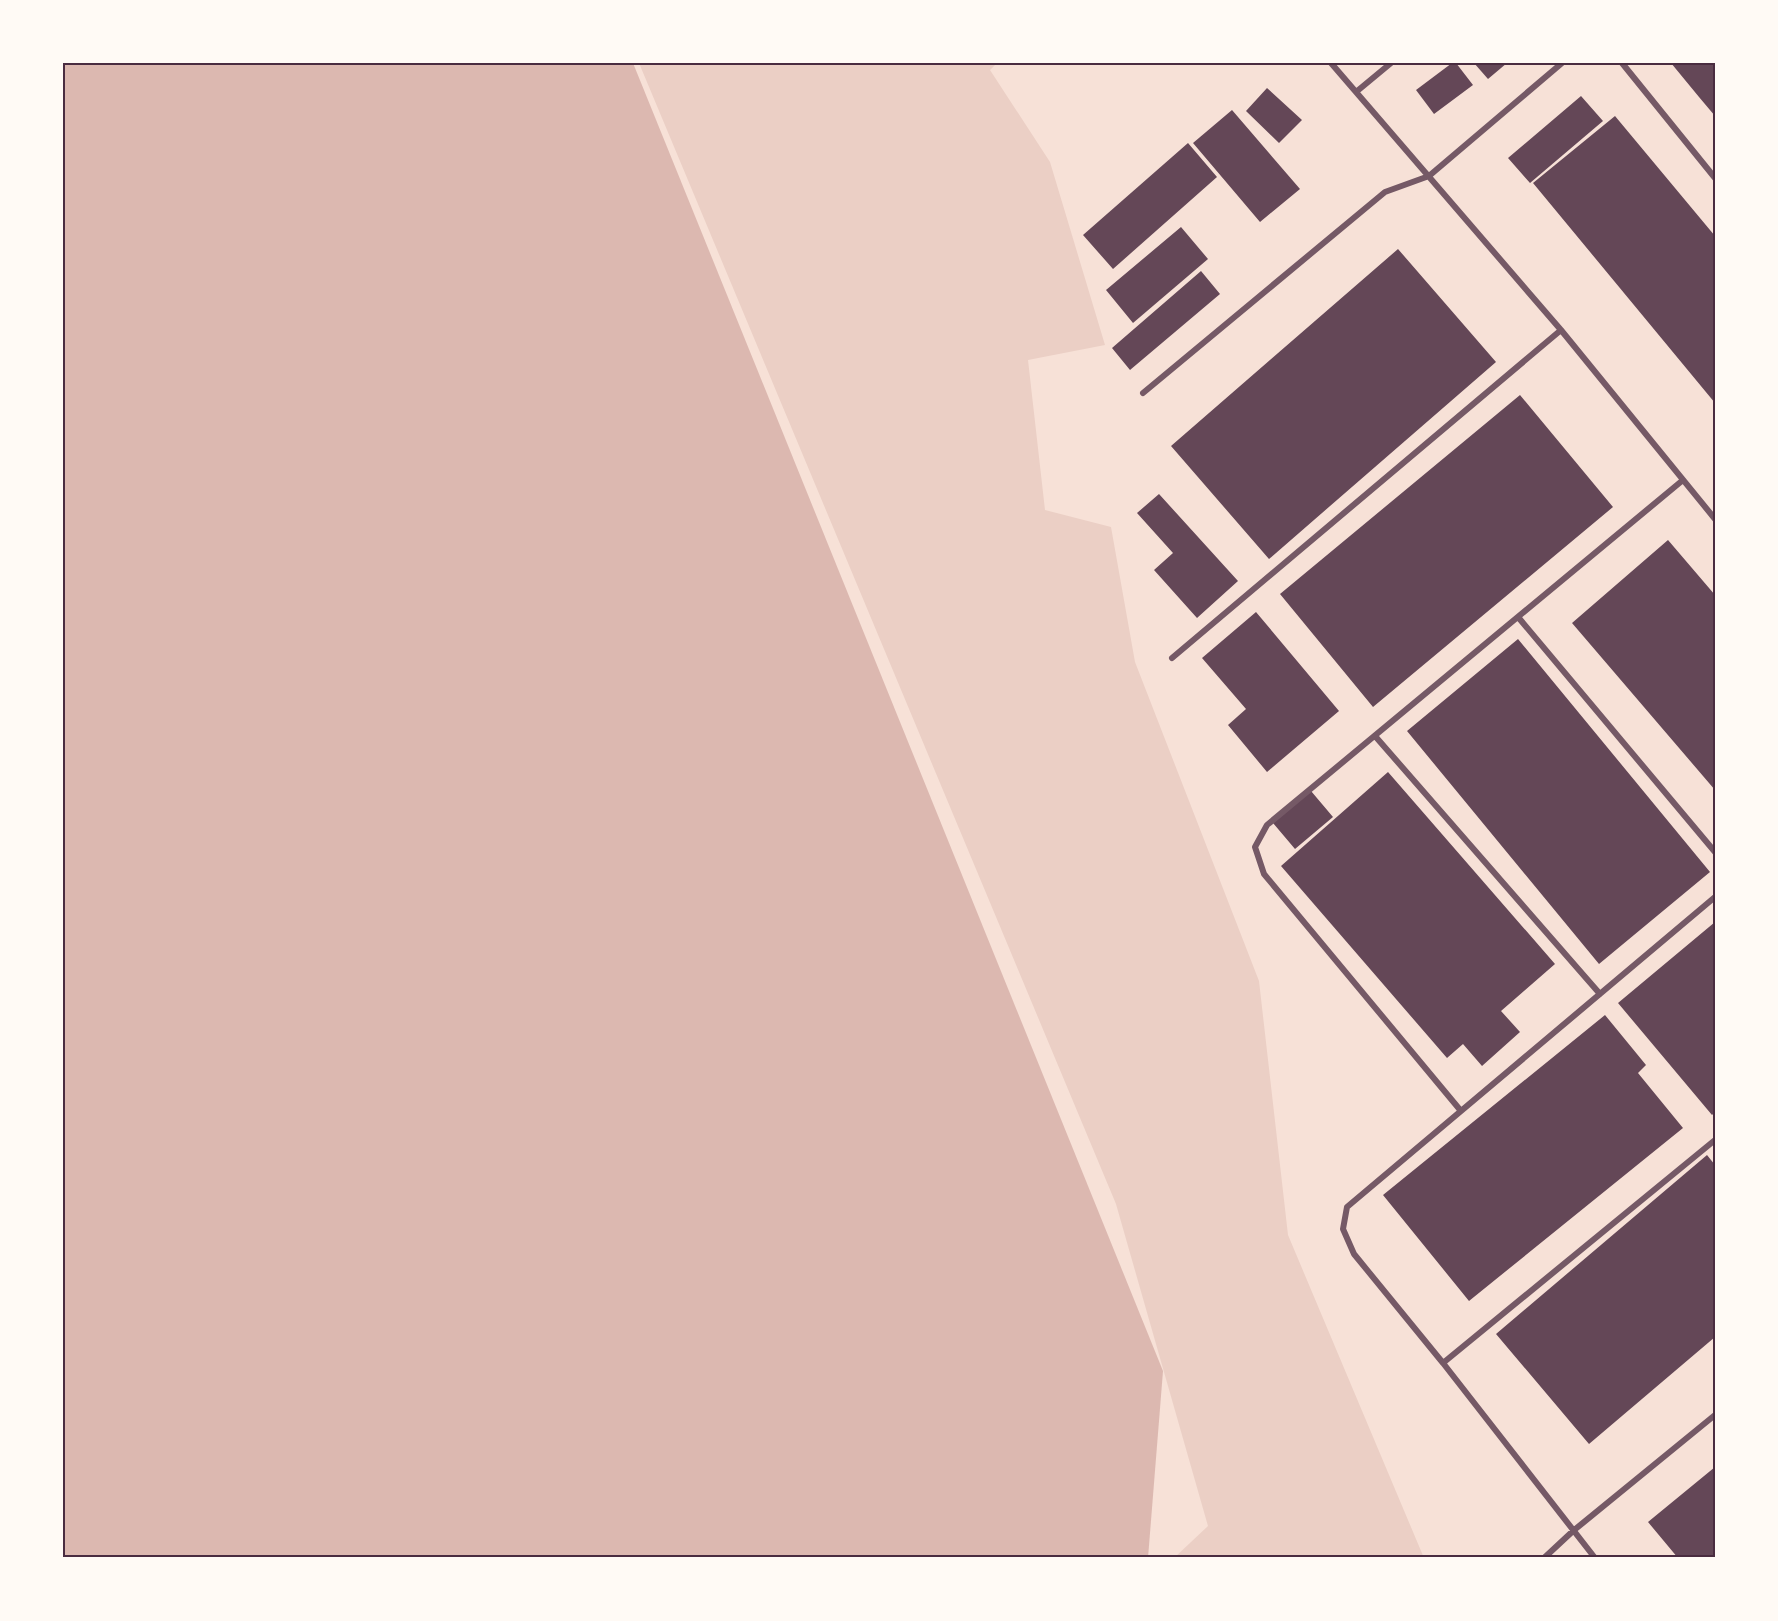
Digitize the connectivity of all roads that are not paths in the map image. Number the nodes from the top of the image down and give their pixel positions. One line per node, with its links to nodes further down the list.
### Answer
1 (1331, 63): 5 (street)
2 (1391, 63): 5 (street)
3 (1562, 63): 6 (street)
4 (1622, 63): 7 (street)
5 (1356, 92): 6 (street)
6 (1429, 176): 8 (street); 9 (street)
7 (1715, 178)
8 (1561, 330): 10 (street); 13 (street)
9 (1143, 393)
10 (1683, 480): 11 (street); 12 (street)
11 (1715, 519)
12 (1518, 617): 14 (street); 15 (street)
13 (1172, 658)
14 (1375, 736): 17 (street); 18 (street)
15 (1715, 852)
16 (1715, 897): 17 (street)
17 (1600, 994): 18 (street)
18 (1461, 1111): 20 (street)
19 (1715, 1140): 20 (street)
20 (1443, 1363): 22 (street)
21 (1715, 1415): 22 (street)
22 (1573, 1532): 23 (street); 24 (street)
23 (1544, 1558)
24 (1595, 1558)

